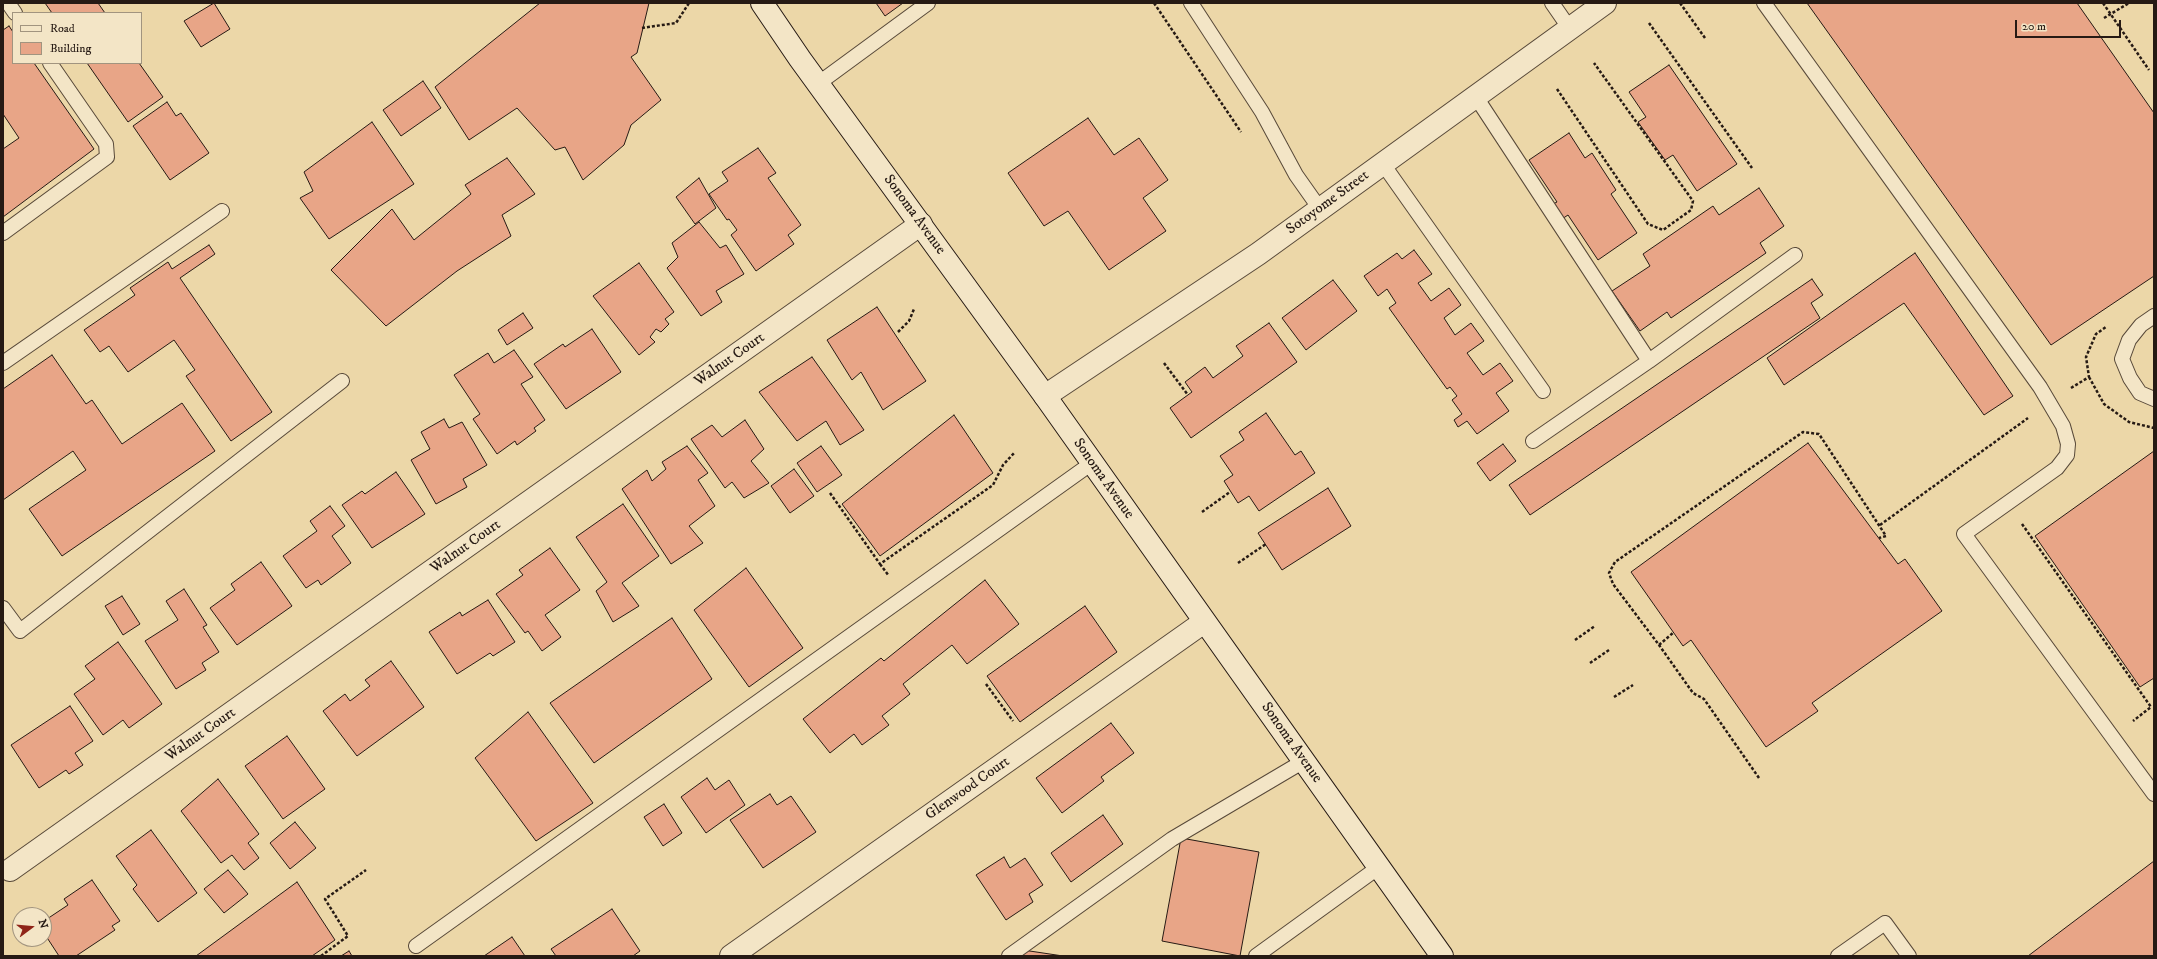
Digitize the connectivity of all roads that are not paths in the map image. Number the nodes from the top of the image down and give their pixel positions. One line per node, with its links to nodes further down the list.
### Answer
1 (8, 3): 8 (lane)
2 (762, 3): 11 (street, Sonoma Avenue)
3 (928, 3): 11 (lane)
4 (1191, 3): 14 (lane)
5 (1552, 3): 9 (lane)
6 (1605, 3): 9 (street, Sotoyome Street)
7 (1764, 3): 31 (lane)
8 (14, 12)
9 (1570, 29): 12 (street, Sotoyome Street)
10 (51, 64): 17 (lane)
11 (819, 83): 16 (street, Sonoma Avenue)
12 (1476, 96): 13 (street, Sotoyome Street); 20 (lane)
13 (1383, 164): 14 (street, Sotoyome Street); 23 (lane)
14 (1320, 208): 24 (street, Sotoyome Street)
15 (222, 211): 21 (lane)
16 (921, 224): 24 (street, Sonoma Avenue); 33 (street, Walnut Court)
17 (3, 233)
18 (1795, 255): 20 (lane)
19 (2154, 316): 25 (lane)
20 (1649, 361): 26 (lane)
21 (3, 363)
22 (342, 381): 28 (lane)
23 (1543, 391)
24 (1045, 396): 27 (street, Sonoma Avenue)
25 (2154, 398)
26 (1533, 441)
27 (1092, 463): 29 (street, Sonoma Avenue); 34 (lane)
28 (3, 608)
29 (1204, 622): 30 (street, Sonoma Avenue); 35 (street, Glenwood Court)
30 (1304, 761): 32 (street, Sonoma Avenue); 36 (lane)
31 (2154, 794)
32 (1380, 867): 37 (lane); 38 (street, Sonoma Avenue)
33 (10, 870)
34 (416, 946)
35 (731, 956)
36 (1009, 956)
37 (1256, 956)
38 (1442, 956)
39 (1838, 956): 40 (lane)
40 (1909, 956)

